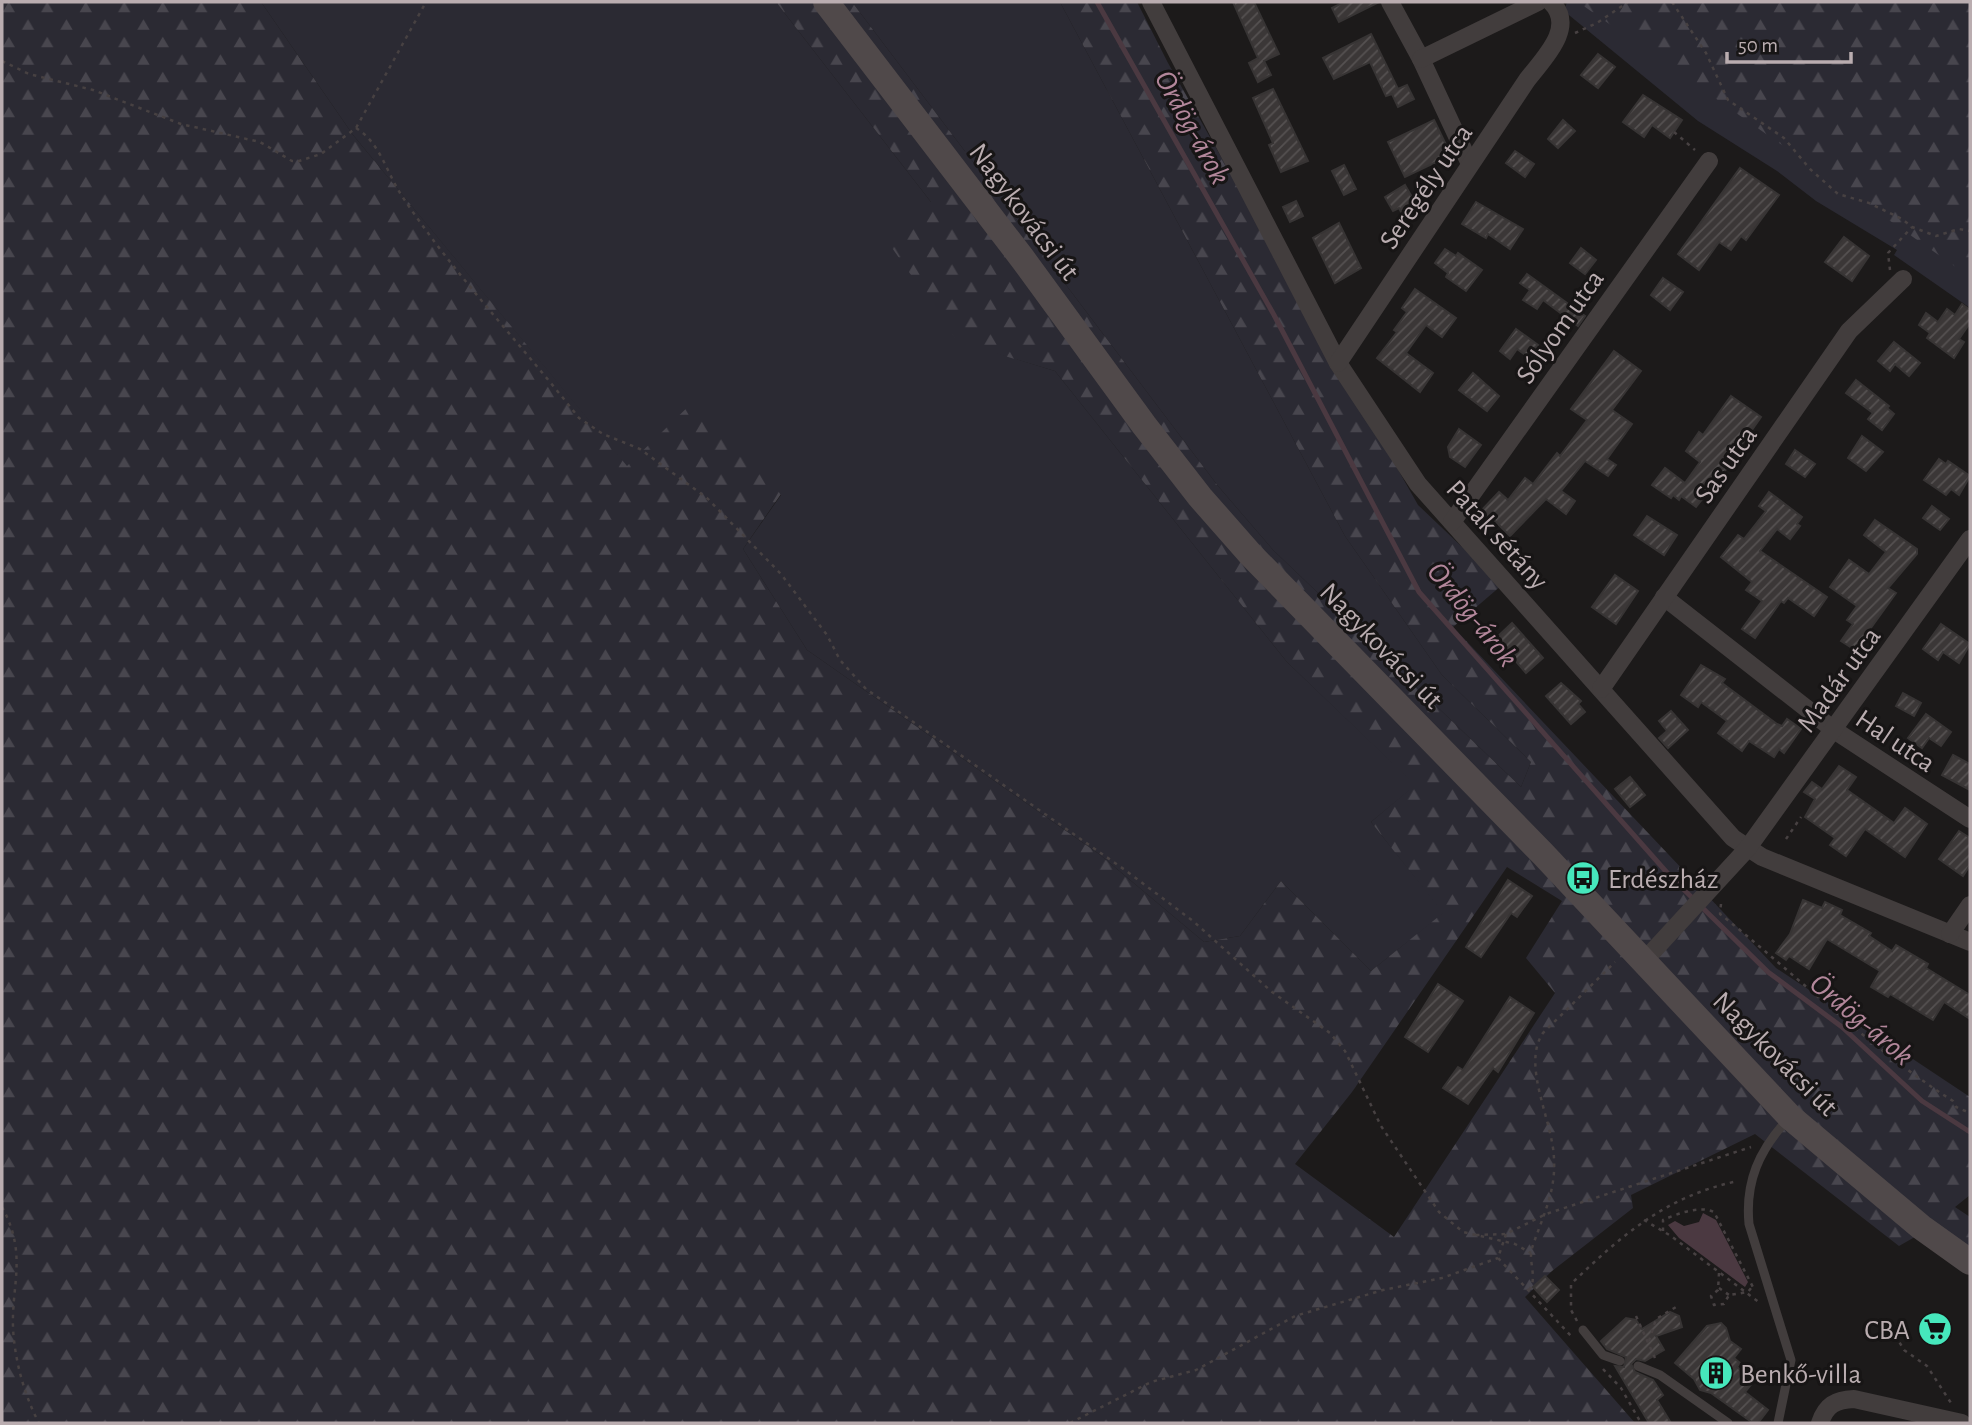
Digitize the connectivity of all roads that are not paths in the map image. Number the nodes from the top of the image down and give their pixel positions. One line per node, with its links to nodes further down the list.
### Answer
1 (826, 2): 21 (street, Nagykovácsi út)
2 (1151, 2): 10 (street, Patak sétány)
3 (1390, 2): 6 (street)
4 (1538, 2): 6 (street)
5 (1551, 2): 8 (street, Seregély utca)
6 (1421, 59): 8 (street)
7 (1709, 161): 11 (street, Sólyom utca)
8 (1471, 164): 10 (street, Seregély utca)
9 (1903, 279): 13 (street, Sas utca)
10 (1338, 363): 11 (street, Patak sétány)
11 (1452, 522): 14 (street, Patak sétány)
12 (1970, 539): 15 (street, Madár utca)
13 (1664, 597): 14 (street, Sas utca); 15 (street, Hal utca)
14 (1601, 689): 17 (street, Patak sétány)
15 (1834, 730): 16 (street, Hal utca); 17 (street, Madár utca)
16 (1970, 819)
17 (1747, 849): 19 (street, Patak sétány); 21 (street, Madár utca)
18 (1970, 905): 19 (street)
19 (1950, 934): 20 (street, Patak sétány)
20 (1970, 942)
21 (1637, 955): 22 (street, Nagykovácsi út)
22 (1790, 1117): 23 (street, Nagykovácsi út); 29 (lane)
23 (1970, 1262)
24 (1583, 1330): 25 (lane)
25 (1620, 1362)
26 (1638, 1366): 28 (lane)
27 (1959, 1416): 30 (street)
28 (1728, 1423)
29 (1778, 1423)
30 (1820, 1423)

